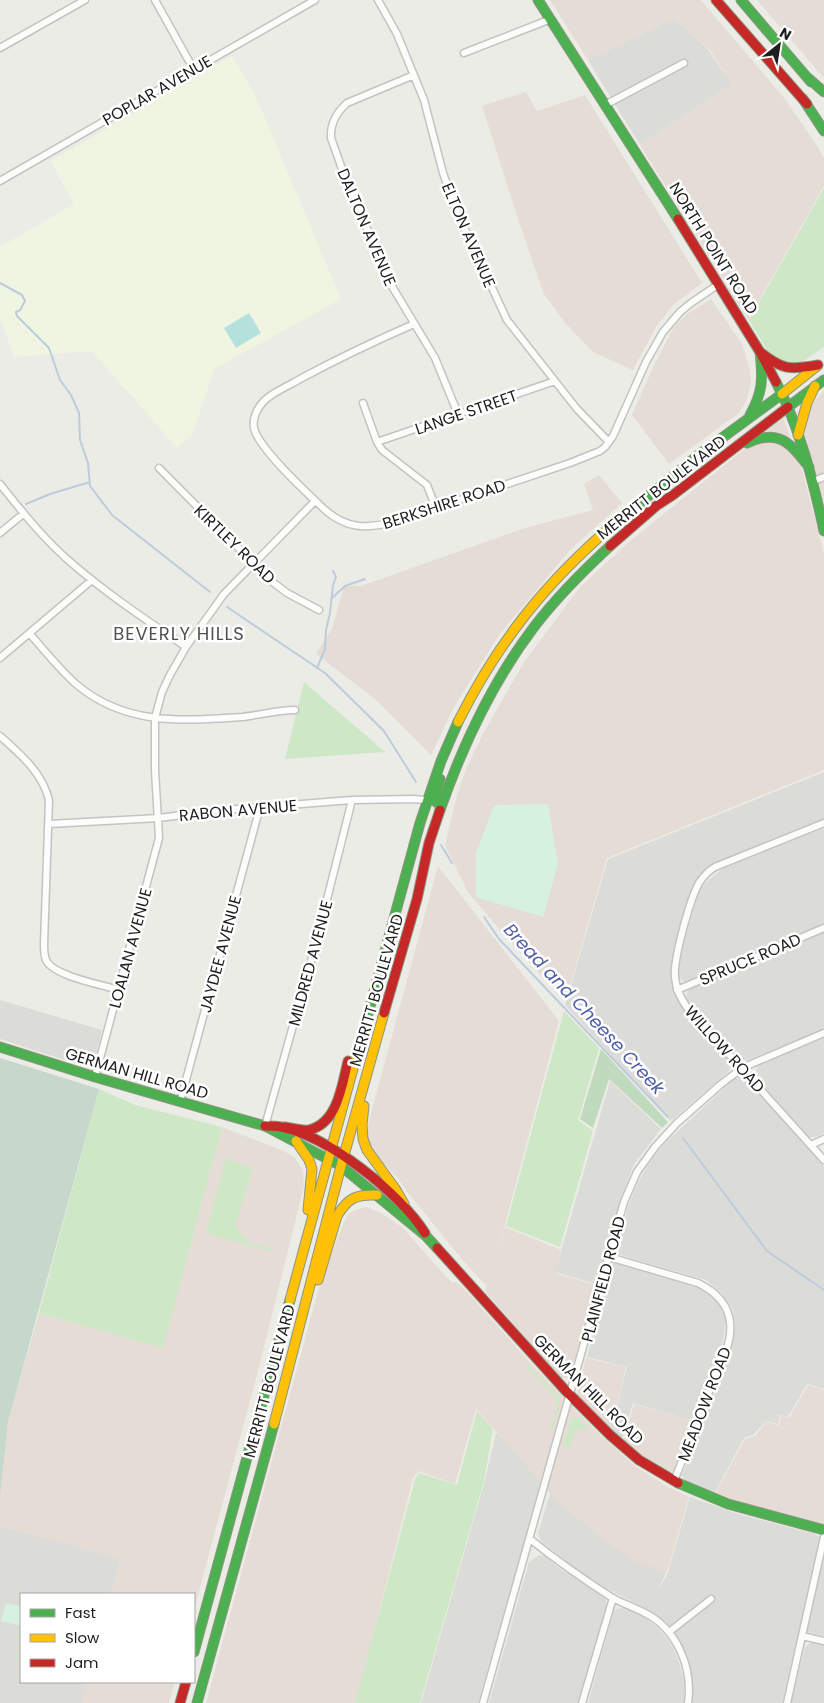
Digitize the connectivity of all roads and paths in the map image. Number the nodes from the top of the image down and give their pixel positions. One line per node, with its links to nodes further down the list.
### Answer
1 (85, 0): 11 (street)
2 (155, 0): 14 (street)
3 (314, 0): 14 (street, POPLAR AVENUE)
4 (378, 0): 15 (street, ELTON AVENUE)
5 (538, 0): 9 (main road, NORTH POINT ROAD)
6 (716, 0): 10 (main road)
7 (724, 0): 10 (main road)
8 (741, 0): 16 (main road)
9 (551, 19): 12 (street); 18 (main road, NORTH POINT ROAD)
10 (746, 33): 17 (main road)
11 (0, 48)
12 (464, 54)
13 (684, 63): 18 (street)
14 (194, 70): 21 (street, POPLAR AVENUE)
15 (414, 75): 23 (street, DALTON AVENUE); 27 (street, ELTON AVENUE)
16 (824, 94)
17 (803, 99): 19 (main road); 20 (main road)
18 (605, 106): 22 (main road, NORTH POINT ROAD)
19 (824, 124)
20 (824, 131)
21 (0, 181)
22 (719, 284): 24 (main road, NORTH POINT ROAD); 36 (street)
23 (414, 324): 32 (street, DALTON AVENUE); 43 (street, BERKSHIRE ROAD)
24 (760, 352): 25 (main road); 29 (main road, NORTH POINT ROAD); 33 (main road)
25 (821, 363): 29 (main road, MERRITT BOULEVARD)
26 (824, 380): 28 (main road, MERRITT BOULEVARD)
27 (554, 381): 32 (street, LANGE STREET); 36 (street, ELTON AVENUE)
28 (815, 386): 31 (main road, MERRITT BOULEVARD); 34 (main road)
29 (782, 394): 31 (main road, NORTH POINT ROAD); 33 (main road, MERRITT BOULEVARD)
30 (363, 403): 35 (street)
31 (788, 407): 34 (main road, NORTH POINT ROAD); 37 (main road, MERRITT BOULEVARD)
32 (458, 414): 35 (street, LANGE STREET)
33 (747, 419): 57 (main road, MERRITT BOULEVARD)
34 (798, 435): 38 (main road, NORTH POINT ROAD)
35 (377, 442): 44 (street)
36 (609, 442): 44 (street, BERKSHIRE ROAD)
37 (730, 451): 38 (main road); 60 (main road, MERRITT BOULEVARD)
38 (809, 467): 41 (main road, NORTH POINT ROAD)
39 (159, 468): 48 (street, KIRTLEY ROAD)
40 (824, 477): 41 (street)
41 (813, 481): 46 (main road, NORTH POINT ROAD)
42 (0, 484): 45 (street)
43 (315, 501): 44 (street, BERKSHIRE ROAD); 48 (street, LOALAN AVENUE)
44 (436, 508)
45 (23, 514): 47 (street); 49 (street)
46 (824, 531)
47 (0, 533)
48 (252, 564): 50 (street, KIRTLEY ROAD); 52 (street, LOALAN AVENUE)
49 (92, 580): 51 (street); 52 (street)
50 (318, 610)
51 (30, 634): 53 (street); 55 (street)
52 (186, 648): 55 (street, LOALAN AVENUE)
53 (0, 658)
54 (295, 710): 55 (street)
55 (155, 718): 62 (street, LOALAN AVENUE)
56 (0, 736): 64 (street)
57 (445, 750): 59 (main road, MERRITT BOULEVARD); 60 (main road)
58 (352, 800): 59 (street, RABON AVENUE); 61 (street, RABON AVENUE); 76 (street, MILDRED AVENUE)
59 (426, 800): 65 (main road); 71 (main road, MERRITT BOULEVARD)
60 (441, 805): 65 (main road, MERRITT BOULEVARD)
61 (260, 807): 62 (street, RABON AVENUE); 75 (street, JAYDEE AVENUE)
62 (159, 818): 64 (street, RABON AVENUE); 67 (street, LOALAN AVENUE)
63 (824, 823): 68 (street, WILLOW ROAD)
64 (49, 824): 67 (street)
65 (429, 843): 74 (main road, MERRITT BOULEVARD)
66 (824, 928): 68 (street, SPRUCE ROAD)
67 (119, 990): 73 (street, LOALAN AVENUE)
68 (677, 990): 72 (street, WILLOW ROAD)
69 (824, 1033): 72 (street, PLAINFIELD ROAD)
70 (0, 1047): 73 (main road, GERMAN HILL ROAD)
71 (358, 1052): 77 (main road); 81 (main road, MERRITT BOULEVARD)
72 (742, 1068): 80 (street, WILLOW ROAD); 90 (street, PLAINFIELD ROAD)
73 (95, 1077): 75 (main road, GERMAN HILL ROAD)
74 (362, 1095): 82 (main road, MERRITT BOULEVARD); 87 (main road)
75 (180, 1102): 76 (main road, GERMAN HILL ROAD)
76 (265, 1126): 77 (main road, GERMAN HILL ROAD); 79 (main road, GERMAN HILL ROAD)
77 (285, 1127): 81 (main road, GERMAN HILL ROAD)
78 (824, 1140): 80 (street)
79 (296, 1141): 83 (main road, GERMAN HILL ROAD); 89 (main road)
80 (811, 1145): 84 (street, WILLOW ROAD)
81 (331, 1148): 82 (main road, GERMAN HILL ROAD); 83 (main road, MERRITT BOULEVARD)
82 (344, 1156): 85 (main road, MERRITT BOULEVARD); 87 (main road, GERMAN HILL ROAD)
83 (328, 1158): 85 (main road, GERMAN HILL ROAD); 89 (main road, MERRITT BOULEVARD)
84 (824, 1160)
85 (341, 1166): 86 (main road, GERMAN HILL ROAD); 91 (main road, MERRITT BOULEVARD)
86 (378, 1195): 88 (main road, GERMAN HILL ROAD); 91 (main road)
87 (404, 1204): 88 (main road, GERMAN HILL ROAD)
88 (426, 1236): 92 (main road, GERMAN HILL ROAD)
89 (304, 1247): 102 (main road, MERRITT BOULEVARD)
90 (609, 1257): 92 (street, PLAINFIELD ROAD); 93 (street, MEADOW ROAD)
91 (309, 1289): 105 (main road, MERRITT BOULEVARD)
92 (570, 1396): 93 (main road, GERMAN HILL ROAD); 96 (street, PLAINFIELD ROAD)
93 (674, 1481): 94 (main road, GERMAN HILL ROAD)
94 (824, 1530)
95 (824, 1537): 100 (street)
96 (530, 1539): 97 (street); 106 (street, PLAINFIELD ROAD)
97 (613, 1598): 99 (street); 107 (street)
98 (711, 1599): 99 (street)
99 (669, 1632): 108 (street)
100 (802, 1636): 101 (street); 109 (street)
101 (824, 1641)
102 (195, 1648)
103 (186, 1683): 104 (main road)
104 (180, 1703)
105 (197, 1703)
106 (483, 1703)
107 (582, 1703)
108 (688, 1703)
109 (787, 1703)

